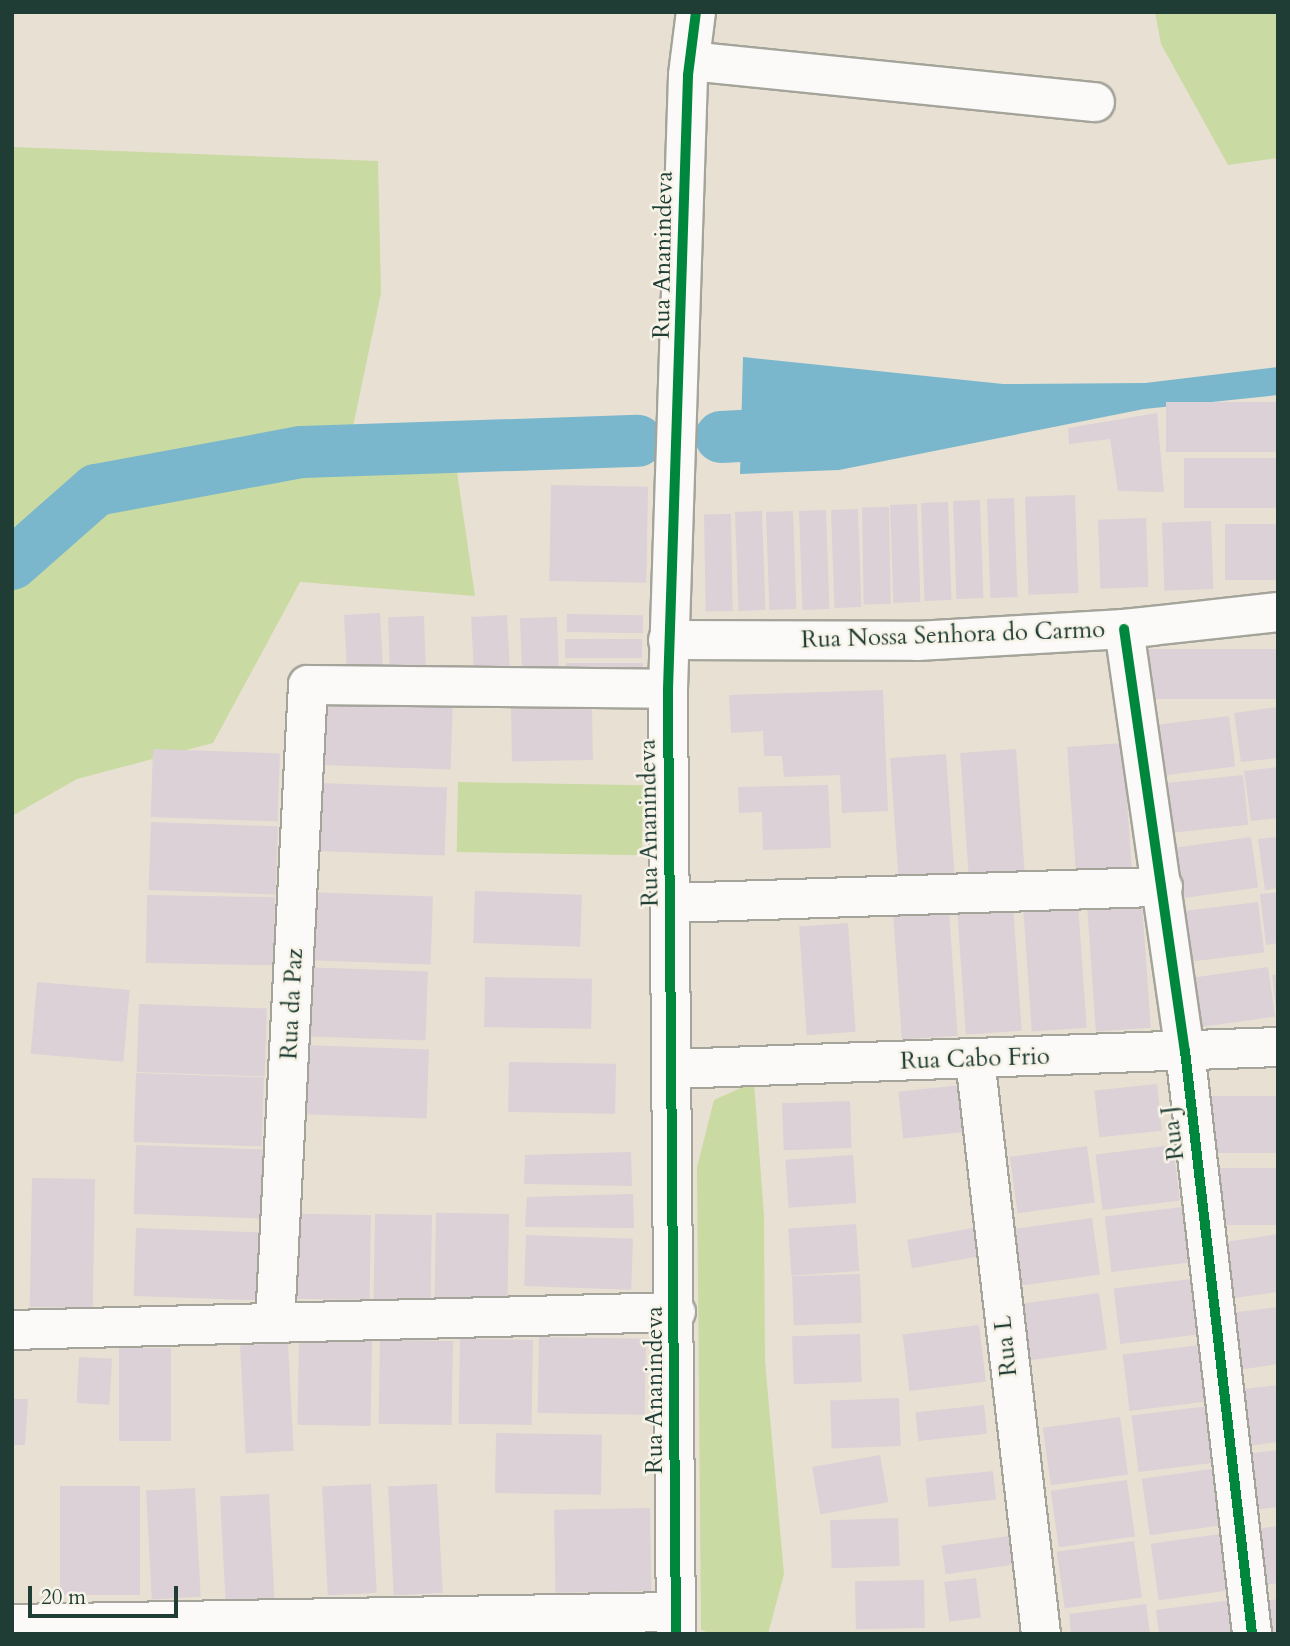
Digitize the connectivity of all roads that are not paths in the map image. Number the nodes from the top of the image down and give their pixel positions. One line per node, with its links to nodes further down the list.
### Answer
1 (695, 12): 2 (street, Rua Ananindeva)
2 (690, 61): 3 (street); 6 (street, Rua Ananindeva)
3 (1095, 102)
4 (1278, 612): 5 (street, Rua Nossa Senhora do Carmo)
5 (1124, 629): 6 (street, Rua Nossa Senhora do Carmo); 8 (street, Rua J)
6 (668, 640): 7 (street, Rua Ananindeva)
7 (668, 689): 9 (street, Rua Ananindeva); 15 (street, Rua da Paz)
8 (1163, 887): 9 (street); 11 (street, Rua J)
9 (672, 903): 13 (street, Rua Ananindeva)
10 (1278, 1046): 11 (street, Rua Cabo Frio)
11 (1185, 1051): 12 (street, Rua Cabo Frio); 20 (street, Rua J)
12 (975, 1059): 13 (street, Rua Cabo Frio); 19 (street, Rua L)
13 (672, 1069): 14 (street, Rua Ananindeva)
14 (676, 1312): 15 (street); 17 (street, Rua Ananindeva)
15 (275, 1324): 16 (street)
16 (12, 1330)
17 (676, 1623): 18 (street)
18 (12, 1624)
19 (1041, 1634)
20 (1252, 1634)

